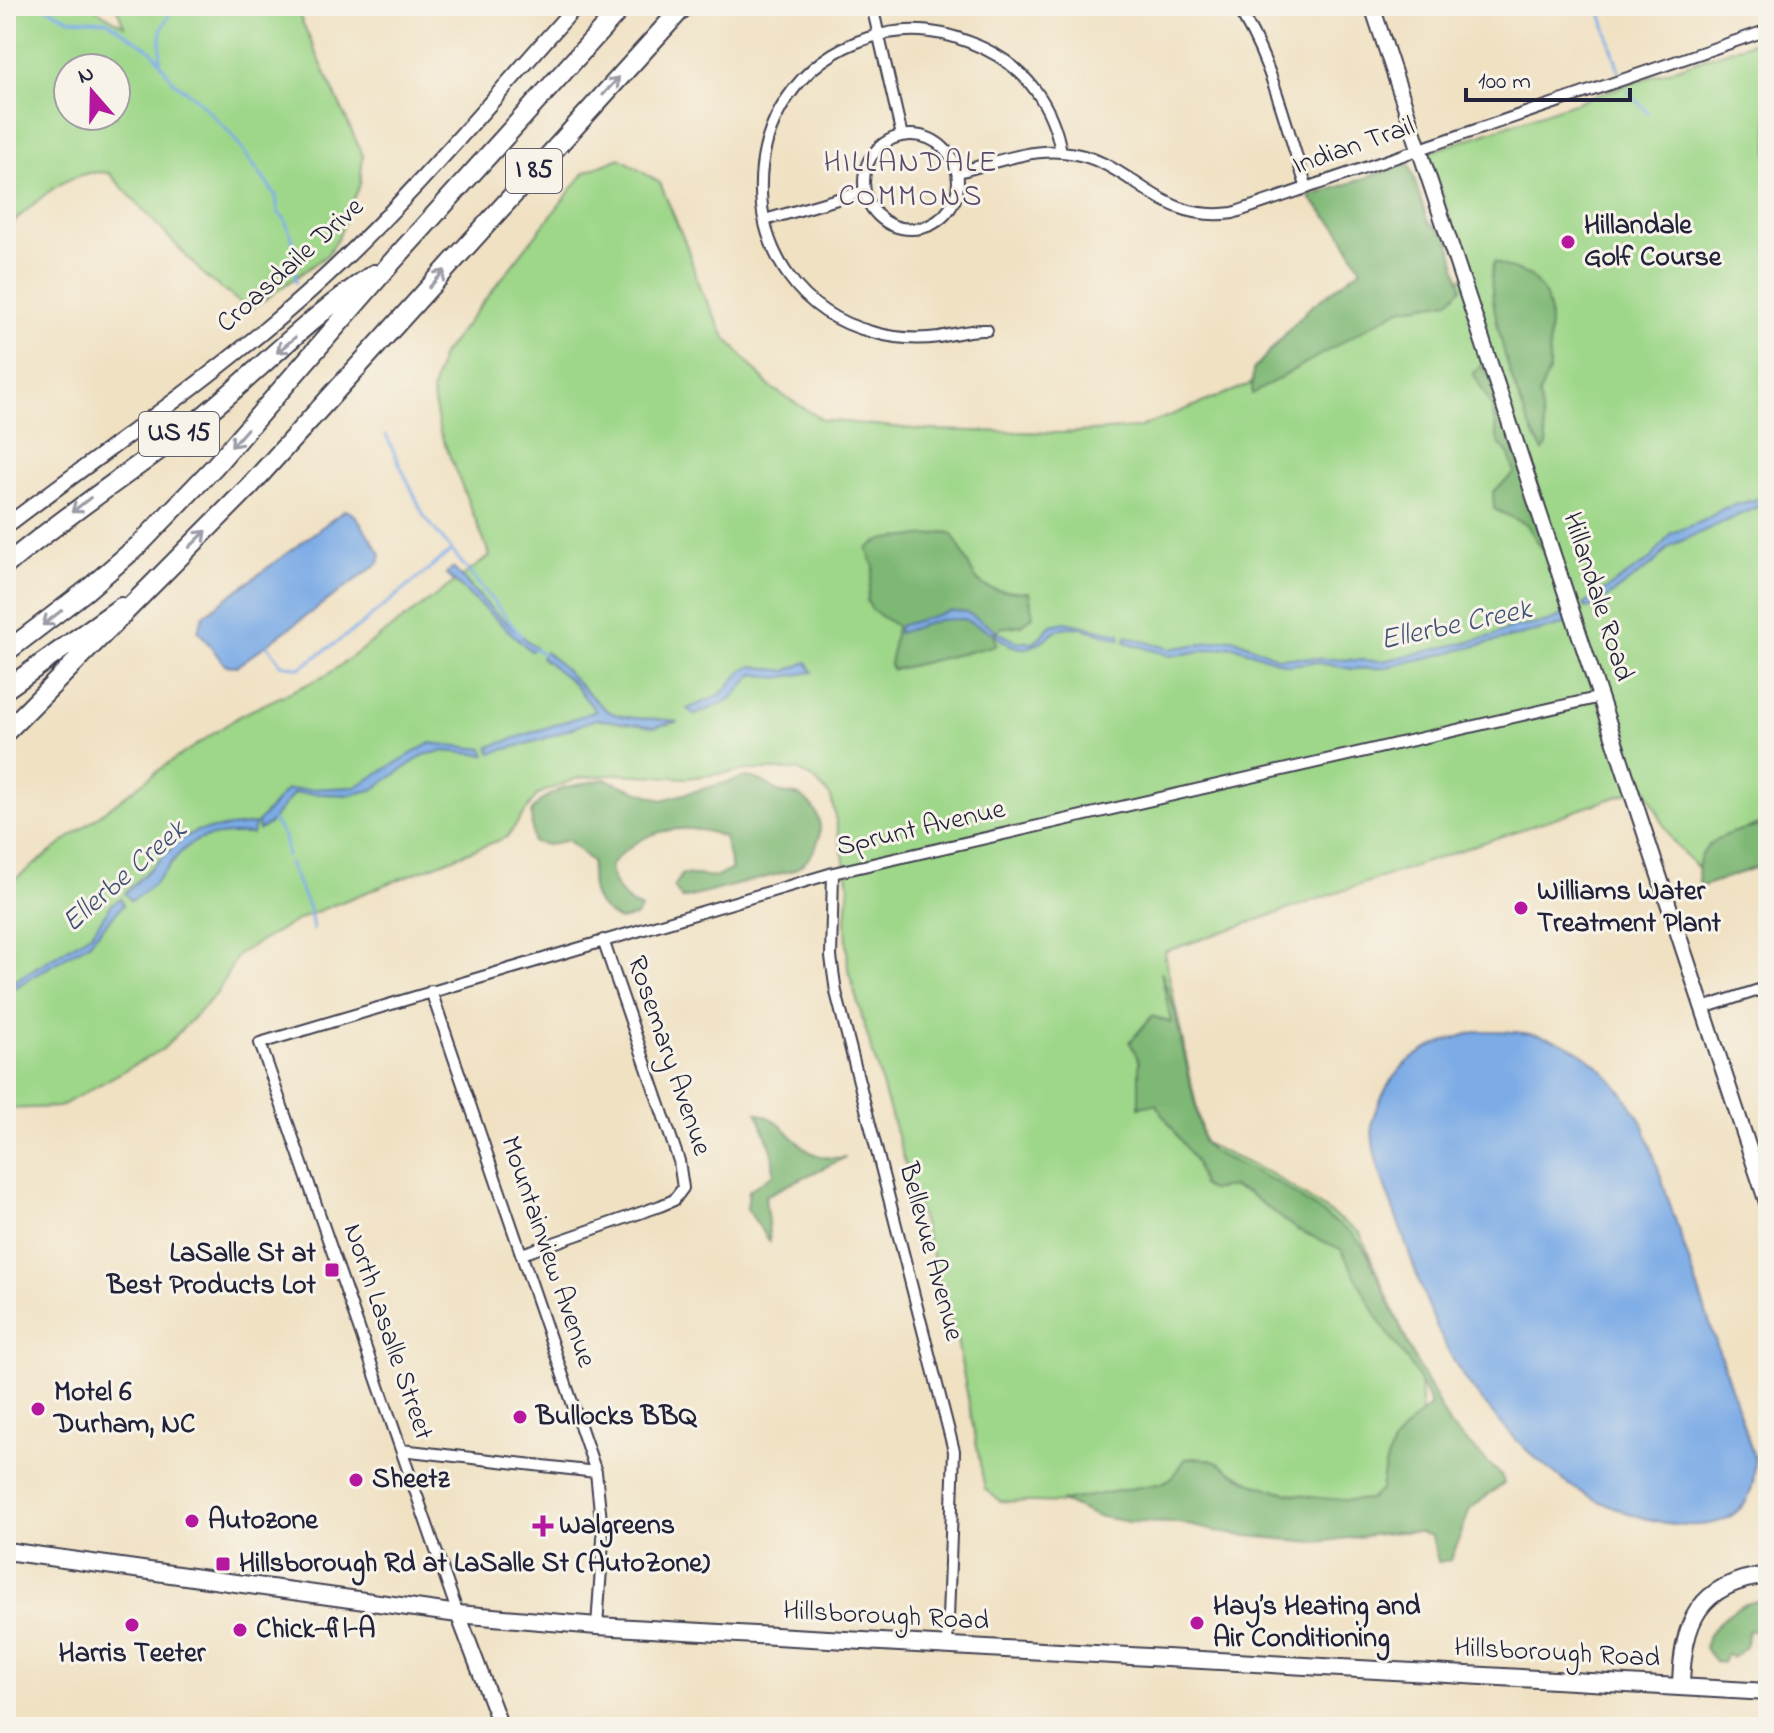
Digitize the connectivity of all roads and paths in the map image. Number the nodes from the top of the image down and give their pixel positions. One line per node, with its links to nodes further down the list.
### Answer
1 (576, 6): 18 (main road, Croasdaile Drive)
2 (623, 6): 16 (highway, I 85)
3 (684, 6): 20 (highway, I 85, one-way to 3)
4 (872, 6): 8 (street)
5 (1236, 6): 13 (street)
6 (1372, 6): 10 (main road, Hillandale Road)
7 (1768, 30): 10 (street, Indian Trail)
8 (878, 35): 9 (street); 11 (street); 15 (street)
9 (902, 136): 12 (street); 14 (street)
10 (1422, 149): 13 (street, Indian Trail); 23 (main road, Hillandale Road)
11 (1061, 152): 12 (street, Indian Trail); 13 (street, Indian Trail)
12 (958, 172): 14 (street)
13 (1307, 188)
14 (865, 191): 15 (street)
15 (765, 220): 17 (street)
16 (392, 262): 19 (highway, US 15, one-way to 19); 21 (highway, I 85, one-way to 21)
17 (987, 330)
18 (6, 526)
19 (6, 565)
20 (141, 592): 22 (highway, I 85); 24 (highway)
21 (6, 652)
22 (6, 689)
23 (1601, 697): 25 (street, Sprunt Avenue); 29 (main road, Hillandale Road)
24 (6, 732)
25 (833, 873): 26 (street, Sprunt Avenue); 40 (street, Bellevue Avenue)
26 (603, 940): 28 (street, Sprunt Avenue); 33 (street, Rosemary Avenue)
27 (1768, 987): 29 (street)
28 (431, 991): 30 (street, Sprunt Avenue); 33 (street, Mountainview Avenue)
29 (1703, 1008): 31 (main road, Hillandale Road)
30 (260, 1043): 34 (street, North Lasalle Street)
31 (1763, 1170): 32 (main road, Hillandale Road)
32 (1768, 1206)
33 (522, 1254): 35 (street, Mountainview Avenue)
34 (401, 1450): 35 (street); 38 (street, North Lasalle Street)
35 (596, 1472): 39 (street, Mountainview Avenue)
36 (6, 1551): 38 (main road, Hillsborough Road)
37 (1768, 1575): 41 (main road)
38 (458, 1614): 39 (main road, Hillsborough Road); 43 (main road, North Lasalle Street)
39 (597, 1626): 40 (main road, Hillsborough Road)
40 (947, 1646): 41 (main road, Hillsborough Road)
41 (1681, 1687): 42 (main road, Hillsborough Road)
42 (1768, 1692)
43 (501, 1727)

